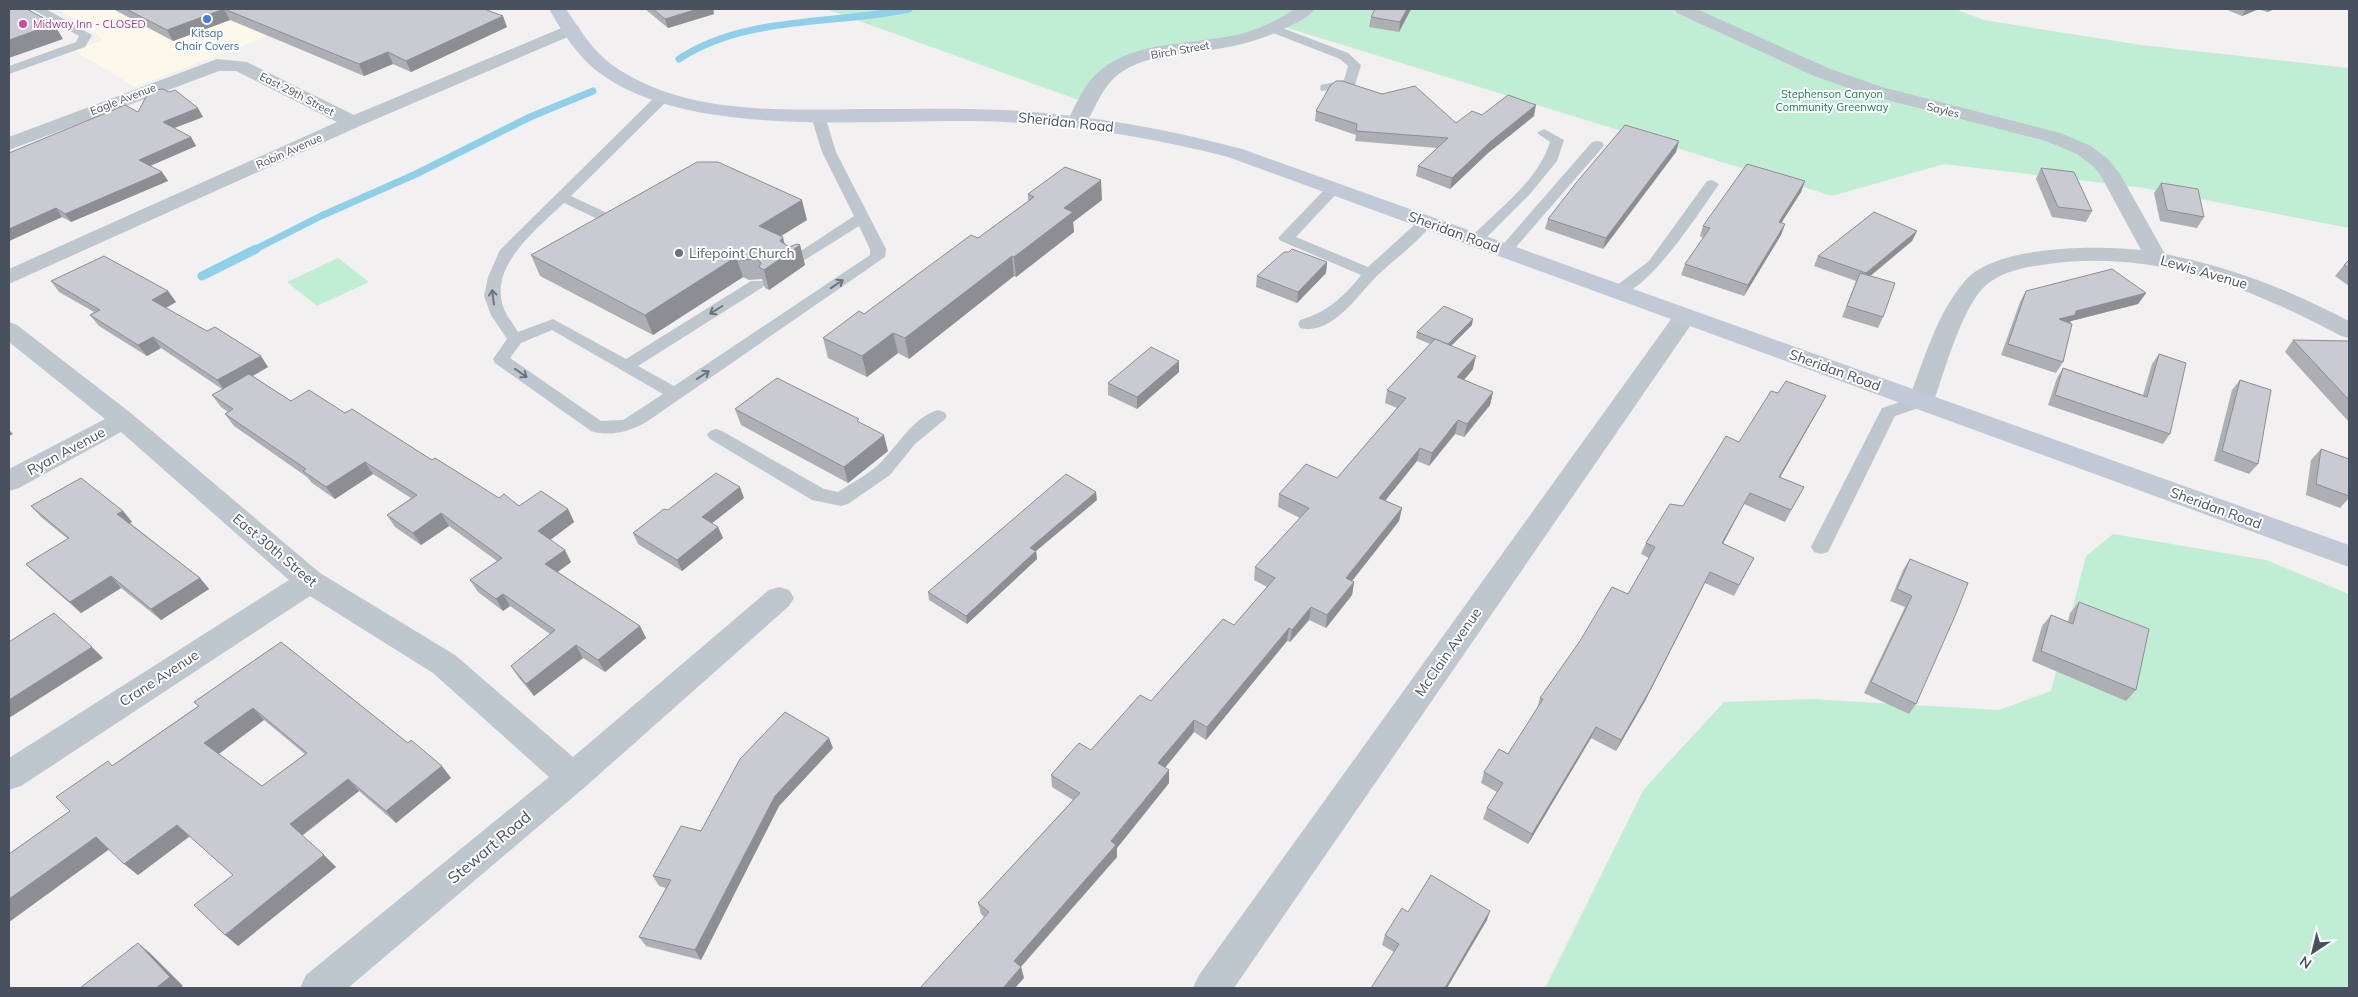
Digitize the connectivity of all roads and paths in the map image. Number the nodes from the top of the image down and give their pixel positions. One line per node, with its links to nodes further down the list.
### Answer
1 (38, 9): 8 (lane)
2 (557, 9): 6 (main road, Sheridan Road)
3 (1306, 9): 5 (street, Birch Street)
4 (1683, 9): 25 (street, Sayles)
5 (1272, 28): 9 (lane); 13 (street, Birch Street)
6 (571, 29): 10 (main road, Sheridan Road); 12 (street, Robin Avenue)
7 (240, 66): 12 (street, East 29th Street); 15 (street, Eagle Avenue)
8 (9, 70)
9 (1326, 88)
10 (664, 96): 11 (main road, Sheridan Road); 19 (lane)
11 (818, 116): 13 (main road, Sheridan Road); 20 (lane)
12 (353, 122): 28 (street, Robin Avenue)
13 (1077, 122): 18 (main road, Sheridan Road)
14 (1544, 132): 23 (lane)
15 (9, 144)
16 (1597, 145): 24 (lane)
17 (1712, 184): 30 (lane)
18 (1334, 188): 22 (main road, Sheridan Road); 27 (lane)
19 (562, 197): 21 (lane); 35 (lane, one-way to 19)
20 (862, 218): 26 (lane); 37 (lane, one-way to 20)
21 (615, 222)
22 (1426, 222): 23 (main road, Sheridan Road); 27 (lane)
23 (1476, 240): 24 (main road, Sheridan Road)
24 (1505, 251): 30 (main road, Sheridan Road)
25 (2157, 259): 34 (street, Lewis Avenue); 38 (street, Lewis Avenue)
26 (795, 260)
27 (1370, 273): 32 (lane)
28 (9, 276)
29 (757, 284): 36 (lane, one-way to 36)
30 (1618, 292): 31 (main road, Sheridan Road)
31 (1685, 316): 38 (main road, Sheridan Road); 50 (street, McClain Avenue)
32 (1306, 324)
33 (9, 330): 40 (street, East 30th Street)
34 (2349, 331)
35 (516, 339): 36 (lane); 37 (lane, one-way to 37)
36 (626, 366): 37 (lane)
37 (675, 394)
38 (1921, 401): 43 (lane); 44 (main road, Sheridan Road)
39 (938, 416): 41 (lane)
40 (123, 420): 42 (street, Ryan Avenue); 45 (street, East 30th Street)
41 (716, 435)
42 (9, 481)
43 (1821, 547)
44 (2349, 556)
45 (310, 581): 47 (street, Crane Avenue); 48 (street, East 30th Street)
46 (779, 598): 48 (street, Stewart Road)
47 (9, 776)
48 (574, 777): 49 (street, Stewart Road)
49 (319, 988)
50 (1212, 988)

